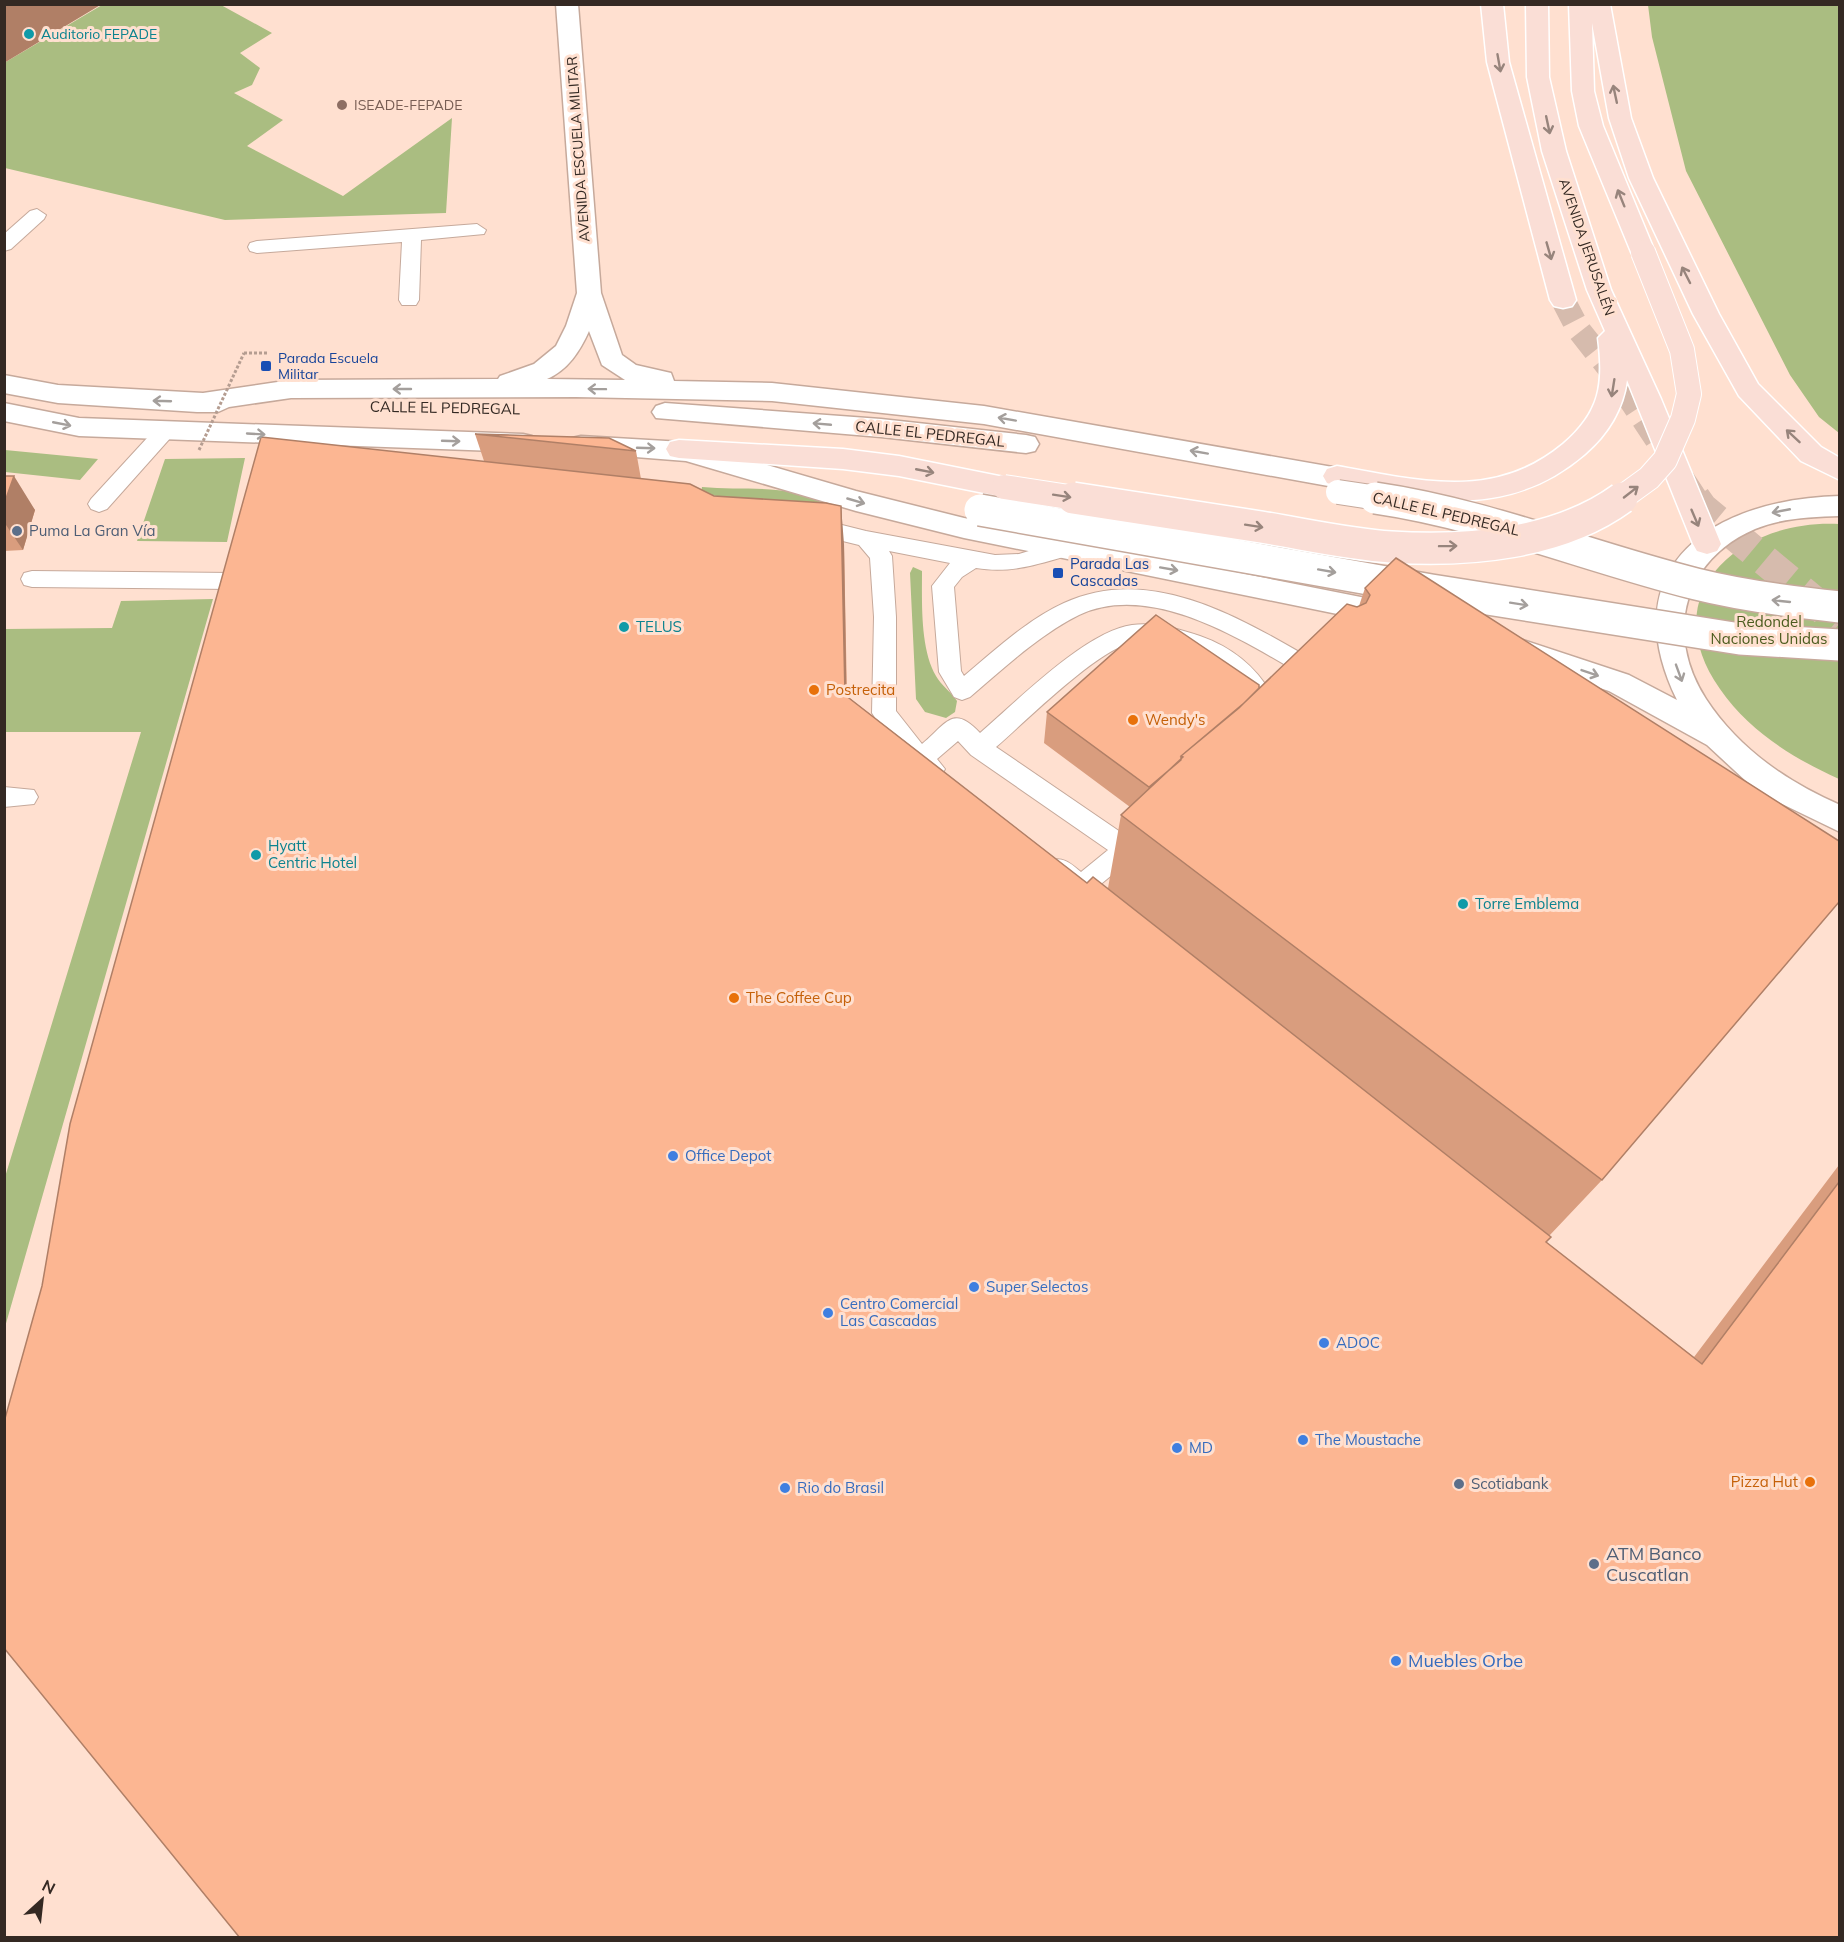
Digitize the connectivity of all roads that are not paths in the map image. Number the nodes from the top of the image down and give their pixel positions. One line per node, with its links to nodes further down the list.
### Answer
1 (567, 4): 12 (main road, AVENIDA ESCUELA MILITAR)
2 (1492, 4): 14 (main road, one-way to 14)
3 (1537, 4): 11 (main road, AVENIDA JERUSALÉN, one-way to 11)
4 (1580, 4): 21 (main road, one-way to 4, bridge)
5 (1599, 4): 22 (main road, one-way to 5)
6 (36, 215): 9 (lane)
7 (477, 230): 8 (lane)
8 (412, 235): 10 (lane); 13 (lane)
9 (4, 245)
10 (257, 248)
11 (1599, 290): 23 (main road, one-way to 23); 28 (main road, AVENIDA JERUSALÉN, one-way to 28)
12 (590, 293): 16 (main road, AVENIDA ESCUELA MILITAR); 17 (main road, AVENIDA ESCUELA MILITAR)
13 (409, 300)
14 (1563, 300)
15 (4, 384): 18 (main road, CALLE EL PEDREGAL, one-way to 15)
16 (470, 388): 17 (main road, one-way to 16); 18 (main road, one-way to 18)
17 (772, 392): 23 (main road, one-way to 17)
18 (197, 402): 34 (main road, CALLE EL PEDREGAL, one-way to 18, bridge)
19 (4, 412): 20 (main road, CALLE EL PEDREGAL, one-way to 20)
20 (166, 429): 21 (main road, CALLE EL PEDREGAL, one-way to 21); 24 (lane)
21 (679, 449): 29 (main road, one-way to 29); 37 (main road, CALLE EL PEDREGAL, one-way to 37, bridge)
22 (1839, 471)
23 (1337, 477): 31 (main road)
24 (99, 504)
25 (1839, 506): 28 (main road, one-way to 28)
26 (789, 521): 27 (lane)
27 (866, 539): 30 (lane); 44 (lane)
28 (1707, 544): 31 (main road)
29 (1065, 548): 30 (lane); 35 (main road, one-way to 35)
30 (973, 559): 39 (lane)
31 (1681, 576): 42 (main road, one-way to 42)
32 (32, 579): 33 (lane)
33 (233, 581)
34 (1839, 606)
35 (1431, 623)
36 (1490, 640): 42 (main road, one-way to 42)
37 (1839, 645)
38 (1328, 679): 39 (lane)
39 (962, 691): 41 (lane)
40 (1263, 724): 43 (lane)
41 (959, 726): 43 (lane); 44 (lane)
42 (1719, 737): 46 (main road)
43 (979, 748): 49 (lane)
44 (921, 759): 45 (lane)
45 (950, 782)
46 (1789, 793): 47 (main road); 48 (main road)
47 (1839, 819)
48 (1839, 827)
49 (1043, 856)

